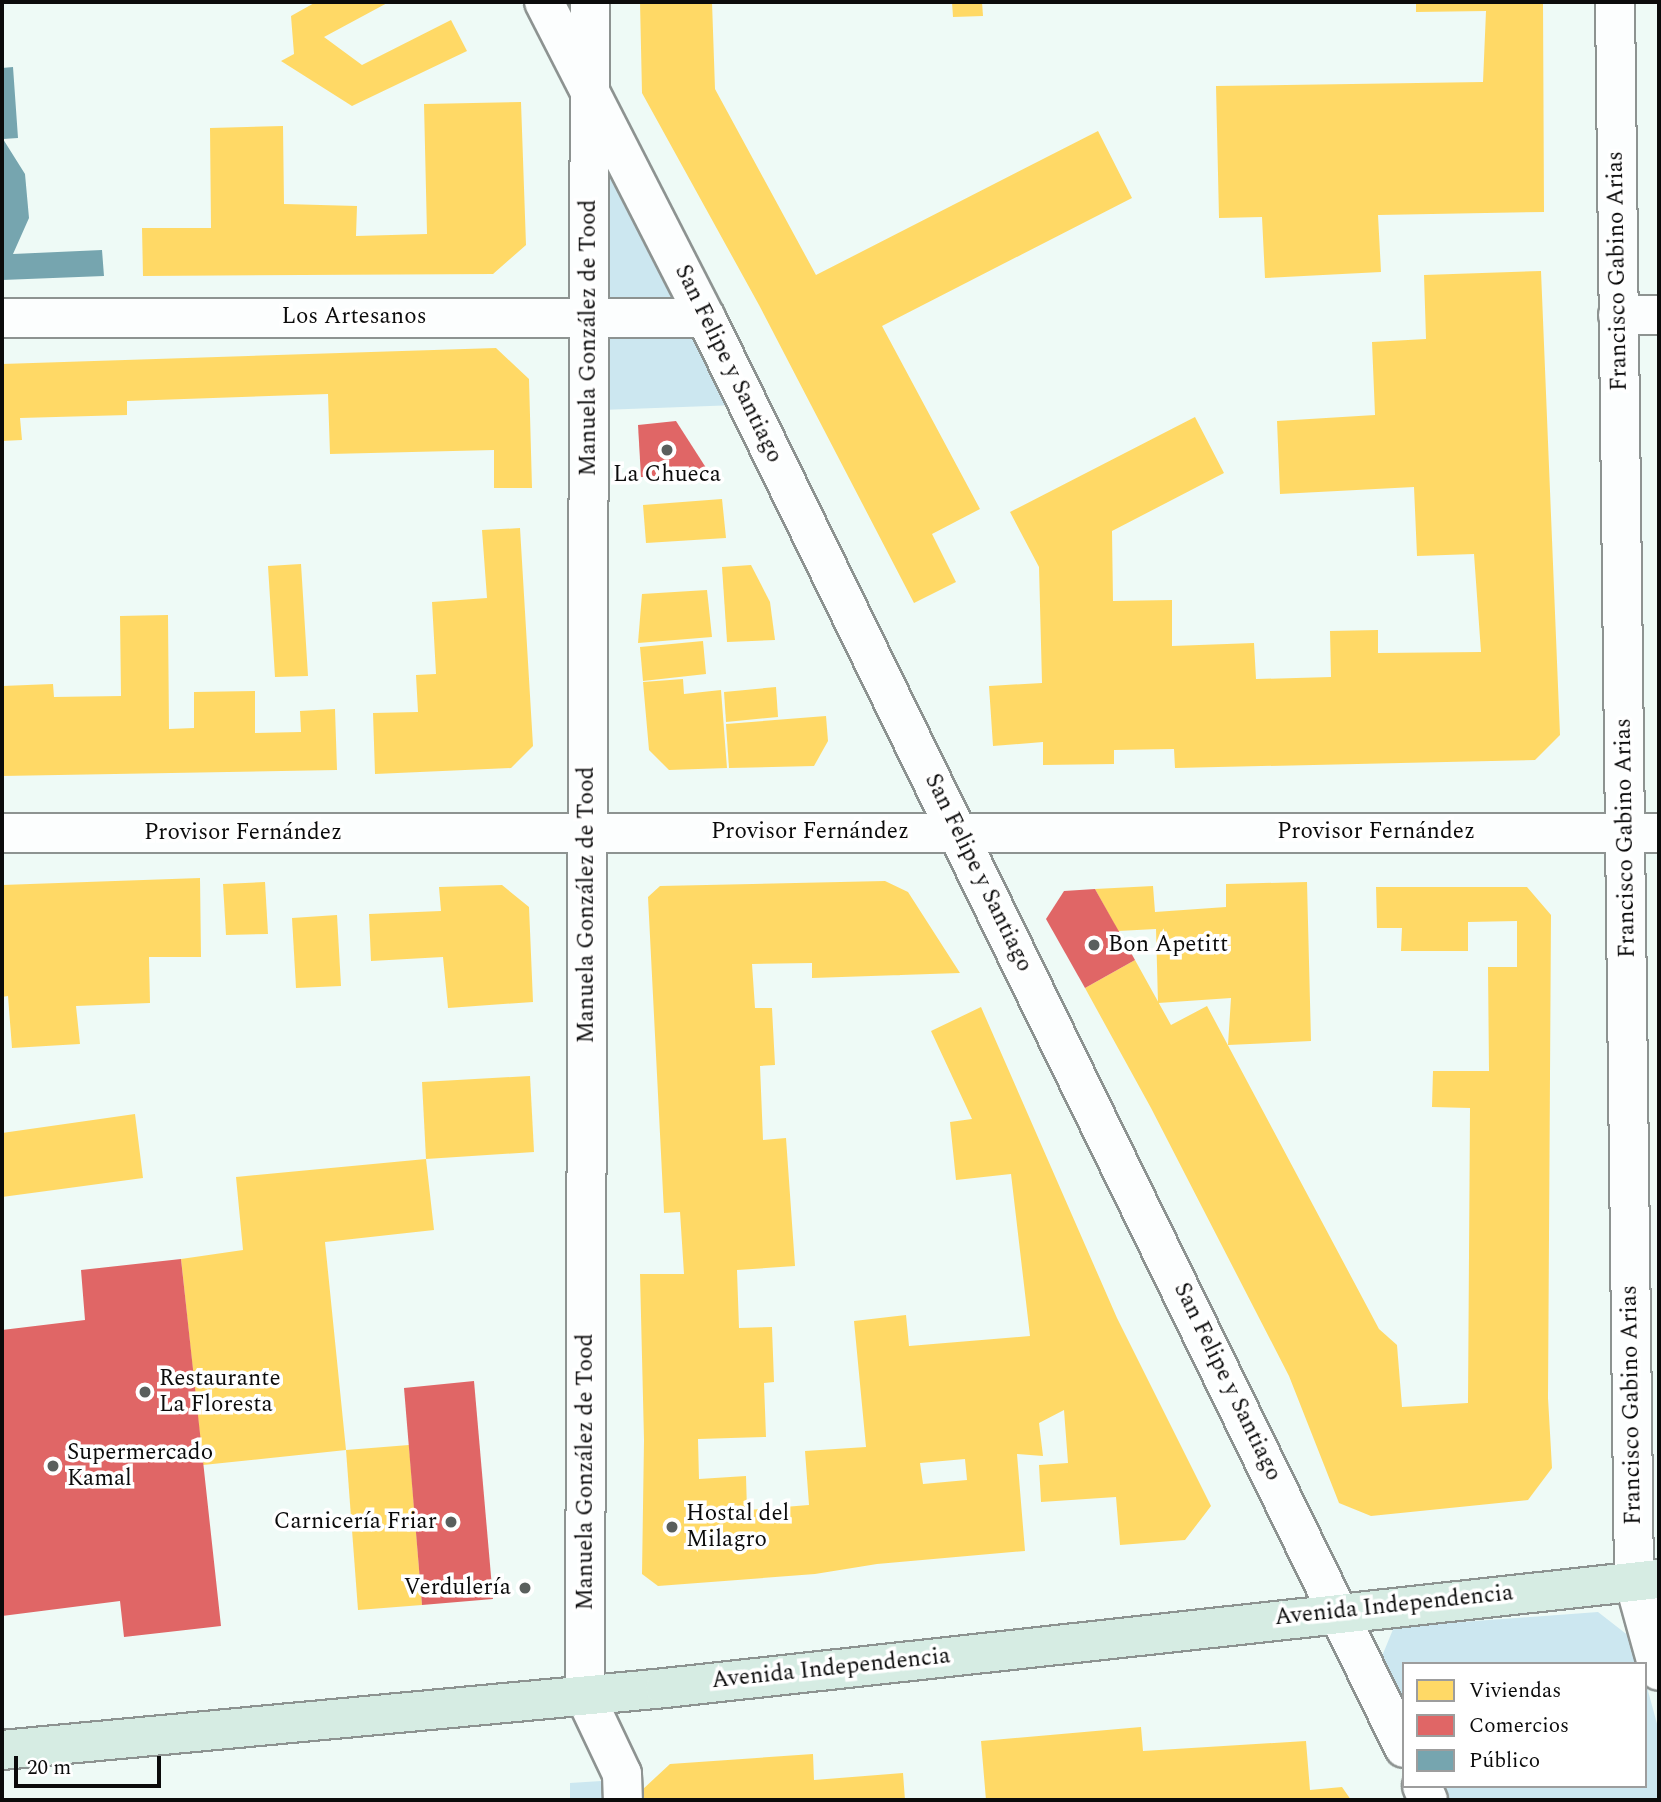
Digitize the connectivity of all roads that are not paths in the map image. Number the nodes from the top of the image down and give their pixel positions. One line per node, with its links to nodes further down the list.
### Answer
1 (544, 2): 4 (street, San Felipe y Santiago)
2 (590, 2): 4 (street, Manuela González de Tood)
3 (1615, 2): 5 (street, Francisco Gabino Arias)
4 (590, 94): 7 (street, Manuela González de Tood); 9 (street, San Felipe y Santiago)
5 (1618, 315): 6 (street); 13 (street, Francisco Gabino Arias)
6 (1659, 315)
7 (590, 317): 8 (street, Los Artesanos); 9 (street, Los Artesanos); 11 (street, Manuela González de Tood)
8 (2, 318)
9 (706, 318): 10 (street, San Felipe y Santiago)
10 (957, 831): 11 (street, Provisor Fernández); 13 (street, Provisor Fernández); 15 (street, San Felipe y Santiago)
11 (588, 832): 12 (street, Provisor Fernández); 17 (street, Manuela González de Tood)
12 (2, 833)
13 (1643, 833): 14 (street, Francisco Gabino Arias)
14 (1646, 1580): 15 (main road, Avenida Independencia); 16 (street, Francisco Gabino Arias)
15 (1339, 1612): 17 (main road, Avenida Independencia); 18 (street, San Felipe y Santiago)
16 (1659, 1671)
17 (585, 1696): 19 (main road, Avenida Independencia); 20 (street, Manuela González de Tood)
18 (1402, 1744)
19 (2, 1750)
20 (623, 1800)

